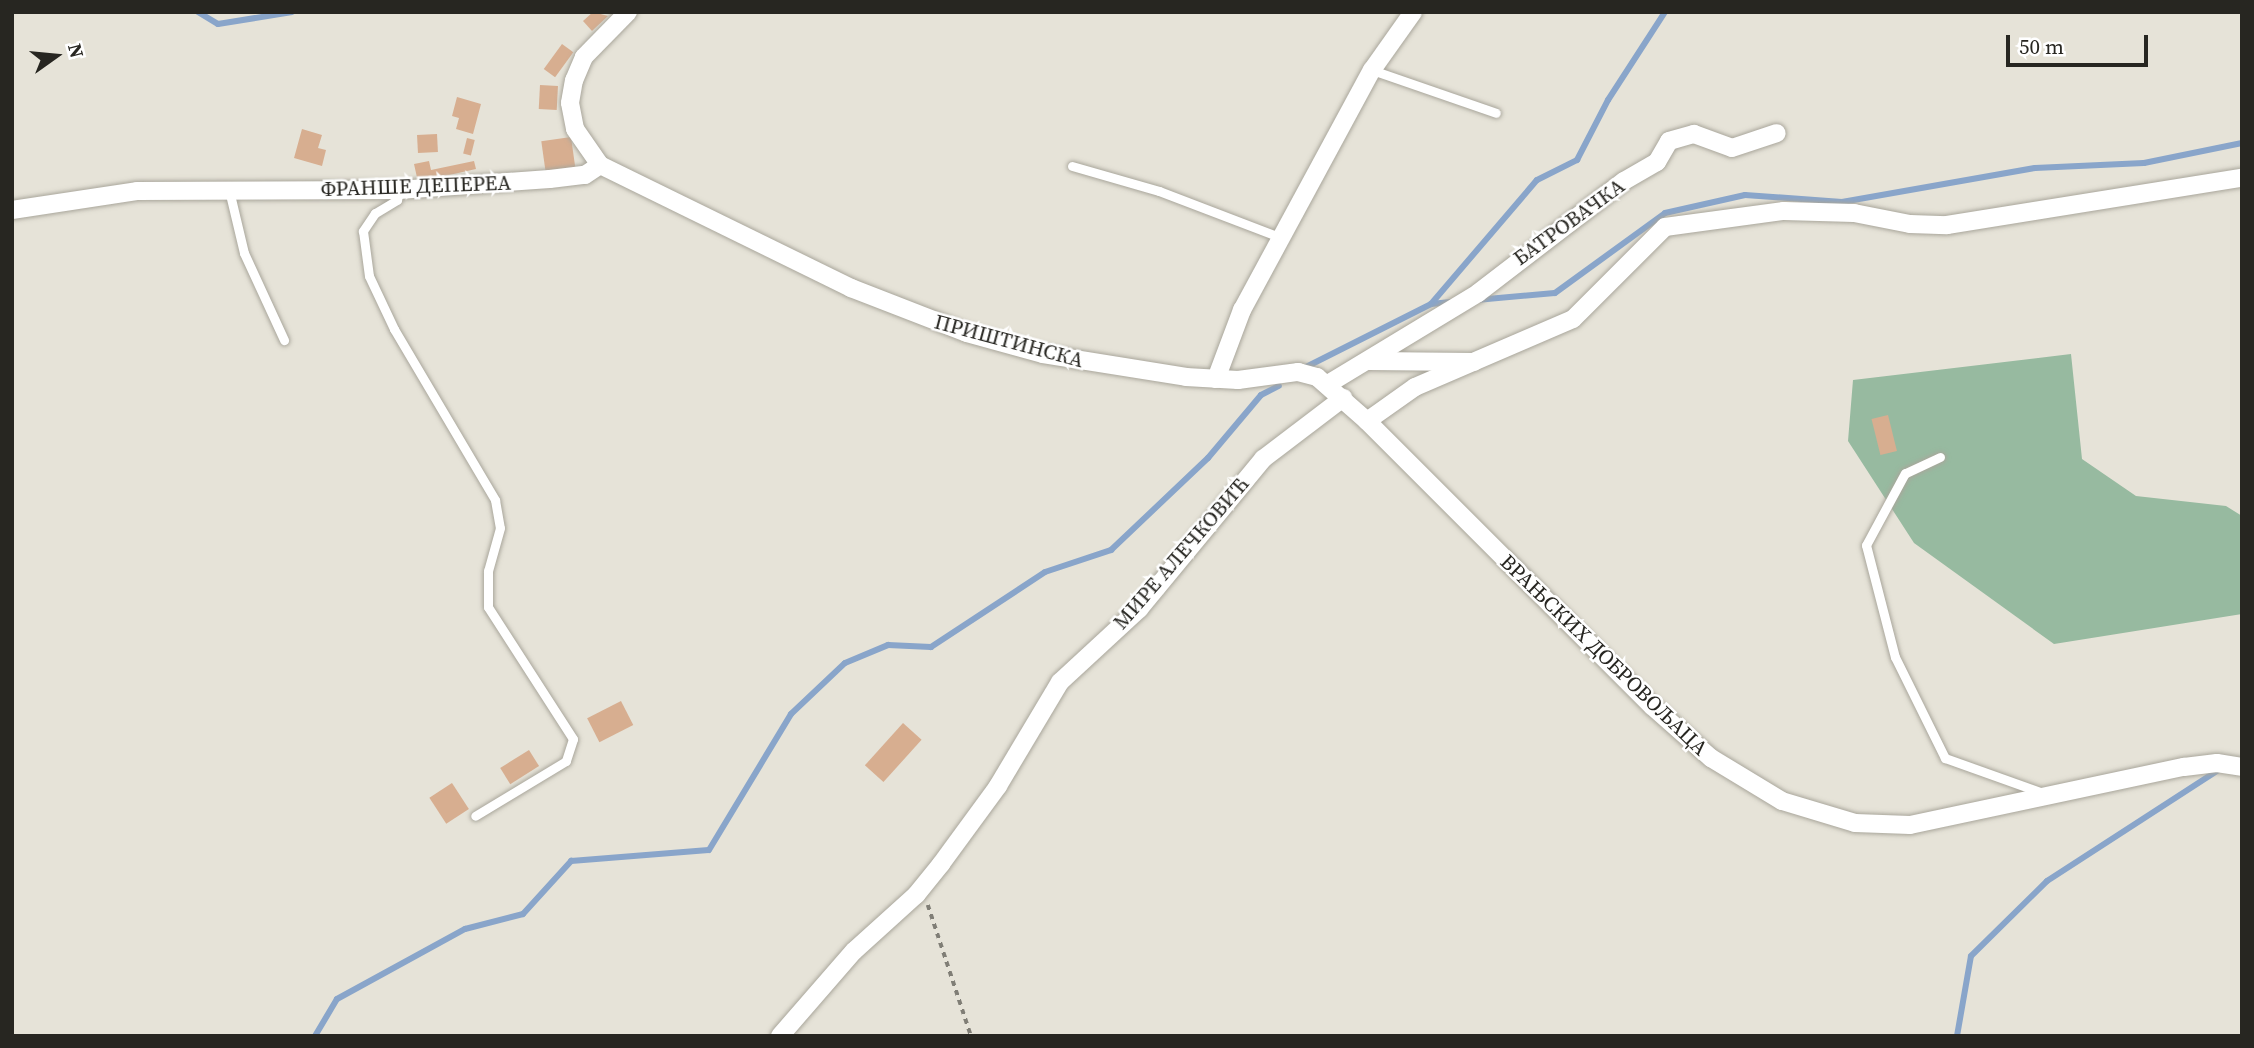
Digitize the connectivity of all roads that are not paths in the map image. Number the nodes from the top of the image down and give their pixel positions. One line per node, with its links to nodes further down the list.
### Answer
1 (628, 12): 6 (street)
2 (1413, 12): 3 (street)
3 (1372, 70): 4 (lane); 12 (street)
4 (1496, 113)
5 (1777, 134): 14 (street, БАТРОВАЧКА)
6 (600, 165): 10 (street, ФРАНШЕ ДЕПЕРЕА); 16 (street, ПРИШТИНСКА)
7 (1072, 166): 12 (lane)
8 (2242, 178): 15 (street)
9 (229, 190): 10 (street, ФРАНШЕ ДЕПЕРЕА); 11 (street, ФРАНШЕ ДЕПЕРЕА); 13 (lane)
10 (399, 190): 23 (lane)
11 (12, 211)
12 (1282, 238): 16 (street)
13 (284, 340)
14 (1366, 360): 15 (street); 17 (street, БАТРОВАЧКА)
15 (1475, 362): 19 (street)
16 (1216, 379): 17 (street, ПРИШТИНСКА)
17 (1328, 384): 18 (street, ПРИШТИНСКА)
18 (1343, 398): 19 (street, ВРАЊСКИХ ДОБРОВОЉАЦА); 24 (street, МИРЕ АЛЕЧКОВИЋ)
19 (1367, 421): 22 (street, ВРАЊСКИХ ДОБРОВОЉАЦА)
20 (1940, 457): 22 (lane)
21 (2242, 767): 22 (street, ВРАЊСКИХ ДОБРОВОЉАЦА)
22 (2052, 796)
23 (475, 816)
24 (780, 1036)

